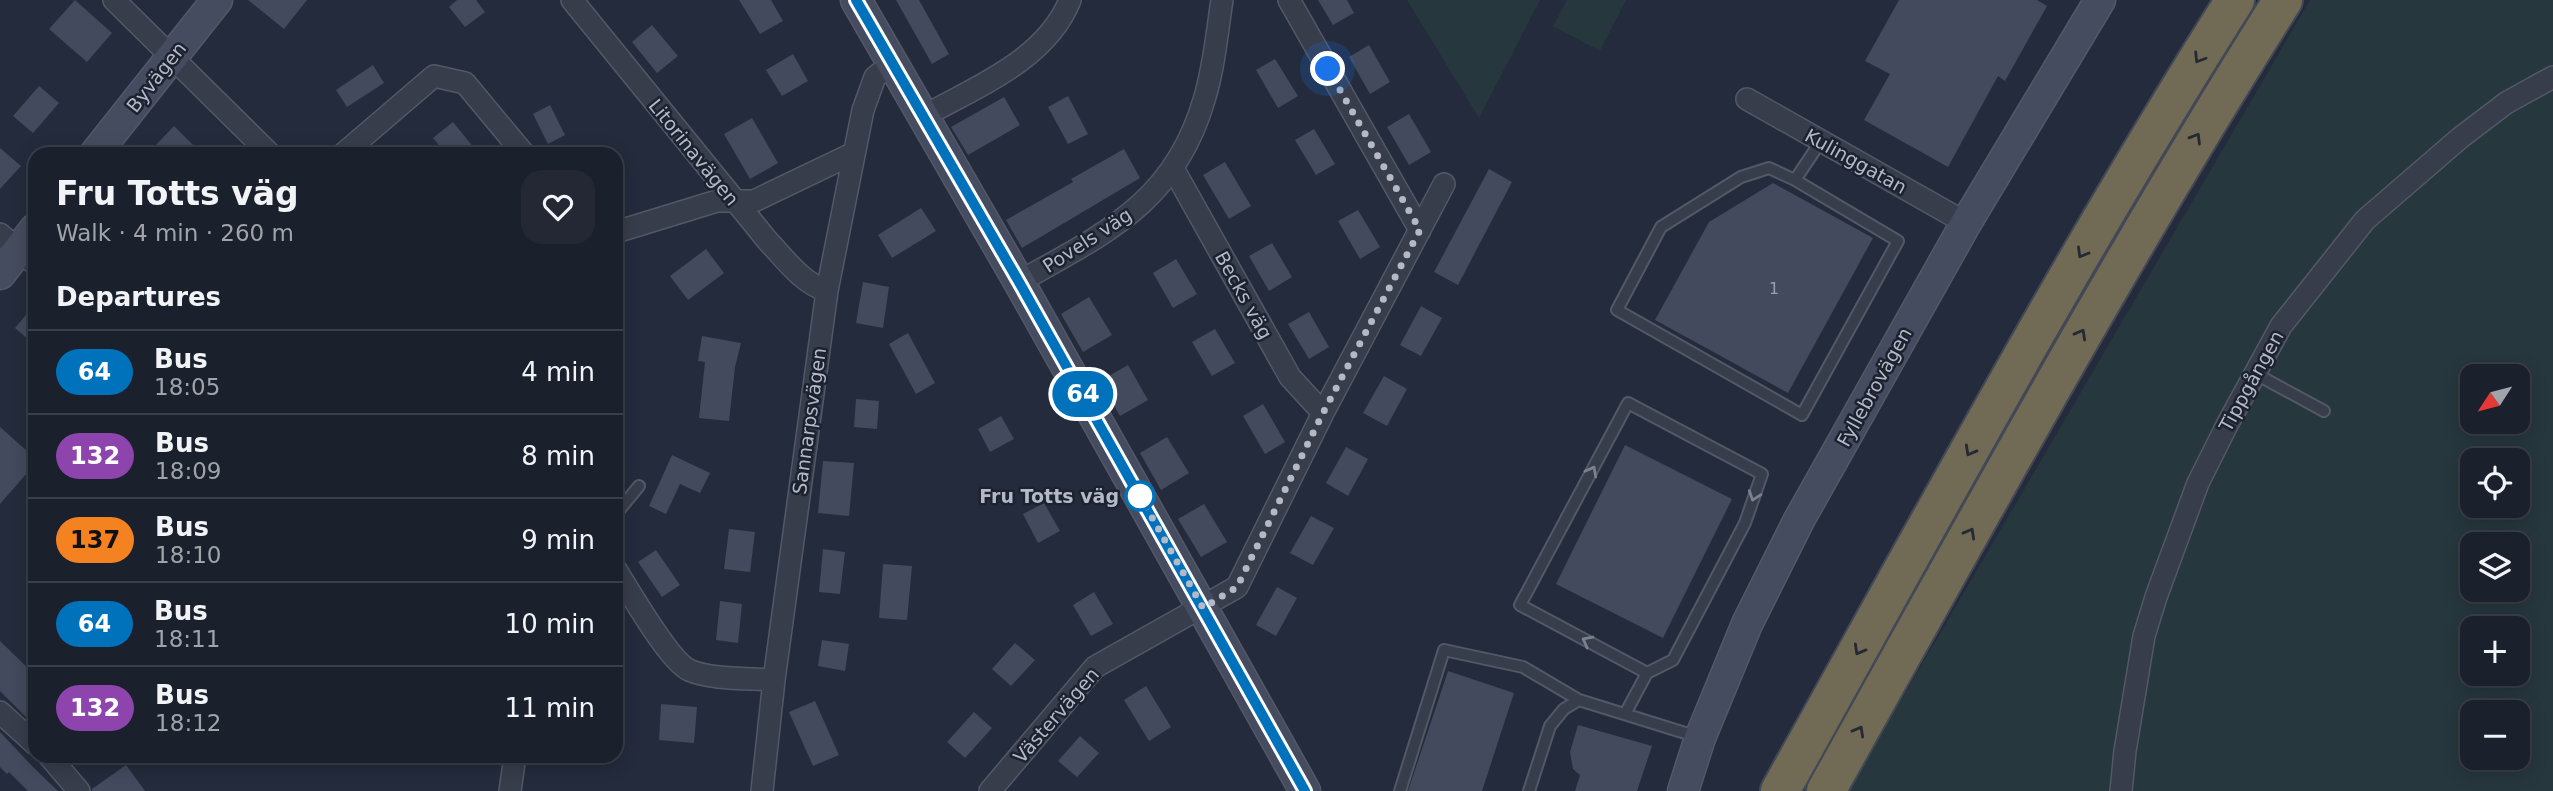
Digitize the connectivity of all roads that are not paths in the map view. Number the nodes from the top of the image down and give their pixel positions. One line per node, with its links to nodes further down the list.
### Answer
1 (114, 0): 11 (street)
2 (217, 0): 11 (street, Byvägen)
3 (572, 0): 25 (street, Litorinavägen)
4 (856, 0): 12 (street)
5 (1070, 0): 15 (street)
6 (1222, 0): 22 (street, Povels väg)
7 (1289, 0): 28 (street)
8 (2100, 0): 26 (street, Fyllebrovägen)
9 (2235, 0): 57 (highway, one-way to 57)
10 (2283, 0): 58 (highway, one-way to 10)
11 (171, 58): 17 (street, Byvägen); 18 (street)
12 (892, 64): 15 (street); 21 (street, Sannarpsvägen)
13 (2553, 77): 33 (street, Tippgången)
14 (1746, 99): 16 (street, Kulinggatan)
15 (924, 116): 31 (street)
16 (1821, 141): 23 (lane); 26 (street, Kulinggatan)
17 (101, 147)
18 (263, 147)
19 (351, 147): 20 (street)
20 (518, 147)
21 (855, 153): 25 (street); 32 (street, Sannarpsvägen)
22 (1174, 170): 31 (street, Povels väg); 35 (street, Becks väg)
23 (1796, 180): 23 (lane)
24 (1444, 184): 28 (street)
25 (734, 202): 27 (street); 32 (street, Litorinavägen)
26 (1966, 223): 46 (street, Fyllebrovägen)
27 (623, 230)
28 (1420, 230): 35 (street)
29 (22, 244): 30 (street)
30 (0, 274)
31 (1019, 282): 39 (street)
32 (827, 291): 41 (street, Sannarpsvägen)
33 (2254, 373): 34 (lane); 59 (street, Tippgången)
34 (2325, 411)
35 (1323, 413): 39 (street)
36 (639, 486): 37 (lane)
37 (623, 505)
38 (623, 581): 41 (street)
39 (1203, 608): 52 (street, Västervägen); 53 (street)
40 (1647, 673): 40 (lane, one-way to 40); 44 (lane)
41 (774, 680): 51 (street, Sannarpsvägen)
42 (1579, 700): 44 (lane); 54 (lane); 55 (lane)
43 (0, 712): 45 (street)
44 (1625, 714): 46 (lane)
45 (28, 738)
46 (1700, 738): 56 (street, Fyllebrovägen)
47 (55, 763): 49 (street)
48 (514, 763): 50 (street)
49 (79, 791)
50 (510, 791)
51 (762, 791)
52 (990, 791)
53 (1305, 791)
54 (1400, 791)
55 (1529, 791)
56 (1683, 791)
57 (1780, 791)
58 (1826, 791)
59 (2121, 791)

